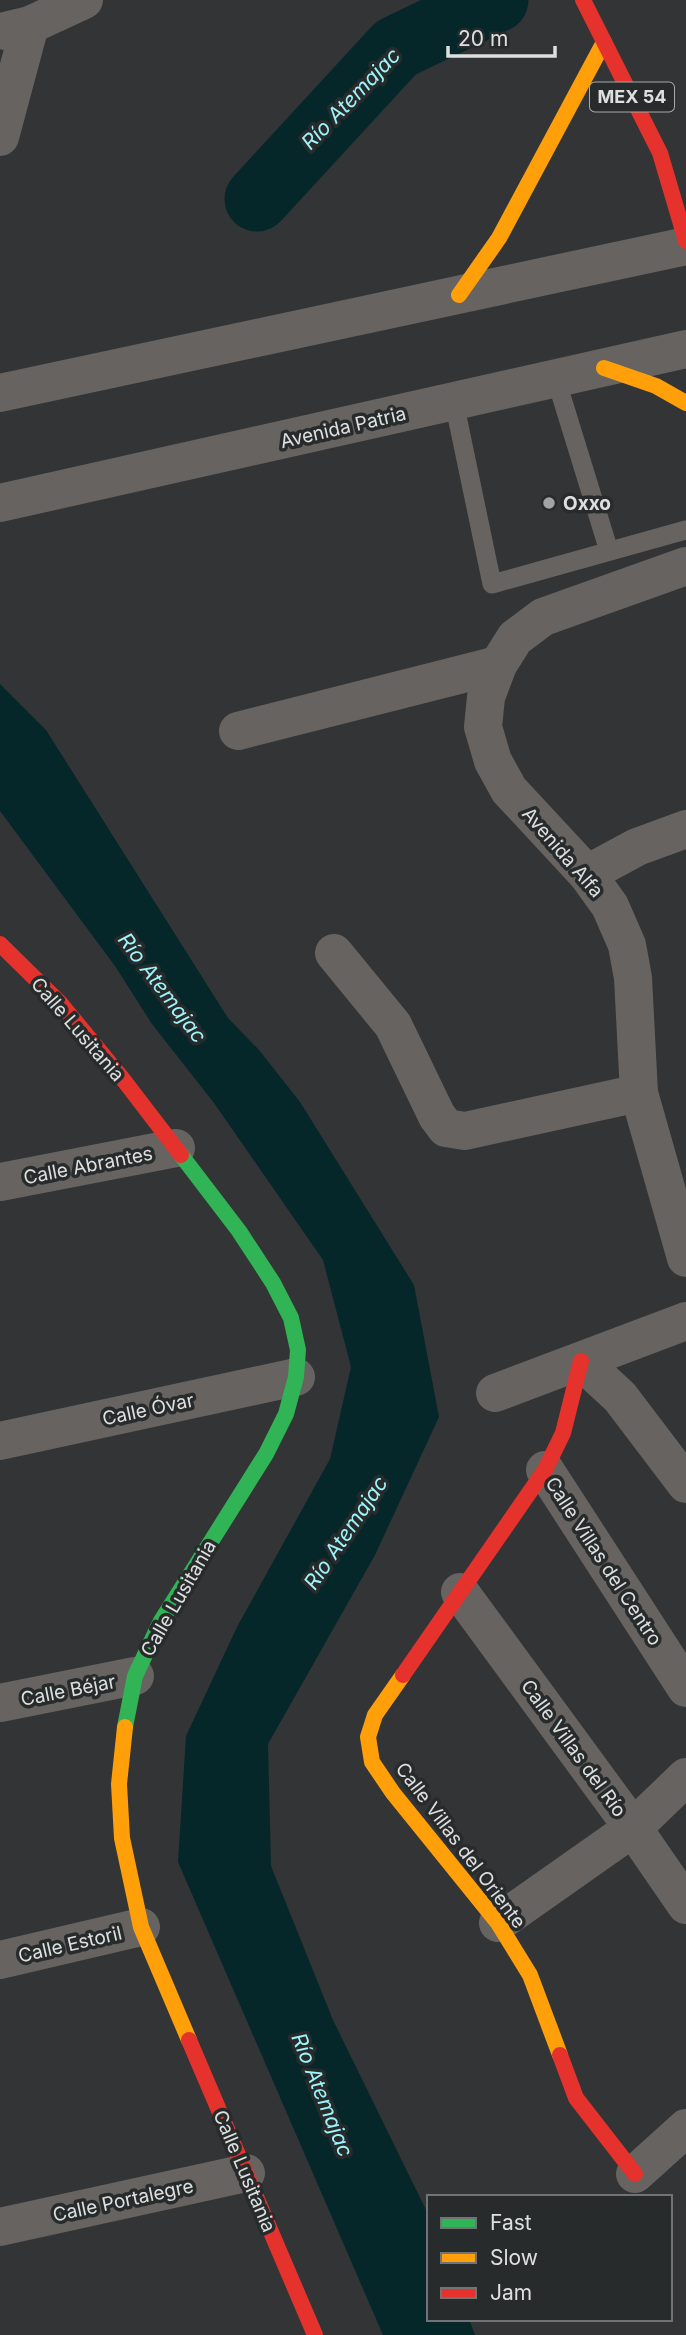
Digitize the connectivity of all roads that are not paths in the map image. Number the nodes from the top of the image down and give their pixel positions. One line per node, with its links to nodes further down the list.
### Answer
1 (84, 0): 3 (street)
2 (583, 0): 4 (street, MEX 54)
3 (13, 19): 5 (street)
4 (601, 37): 6 (street, MEX 54); 9 (street)
5 (0, 137)
6 (660, 153): 7 (street, MEX 54); 8 (street, MEX 54)
7 (686, 183)
8 (686, 244): 9 (street)
9 (458, 295): 13 (street)
10 (686, 349): 11 (street, Avenida Patria)
11 (604, 368): 12 (street, Avenida Patria); 15 (street)
12 (556, 379): 14 (street, Avenida Patria); 18 (lane)
13 (0, 393)
14 (454, 402): 16 (street, Avenida Patria); 18 (lane)
15 (686, 403)
16 (0, 503)
17 (686, 530): 18 (lane)
18 (609, 551)
19 (686, 566): 20 (street, Avenida Alfa)
20 (498, 665): 21 (street); 23 (street, Avenida Alfa)
21 (238, 731)
22 (686, 829): 23 (street)
23 (587, 874): 26 (street, Avenida Alfa)
24 (0, 944): 27 (street, Calle Lusitania)
25 (334, 953): 26 (street)
26 (639, 1093): 29 (street, Avenida Alfa)
27 (176, 1148): 28 (street, Calle Abrantes); 32 (street, Calle Lusitania)
28 (0, 1182)
29 (686, 1258)
30 (686, 1321): 31 (street)
31 (581, 1361): 33 (street); 35 (street, Calle Villas del Oriente); 36 (street)
32 (296, 1377): 34 (street, Calle Óvar); 38 (street, Calle Lusitania)
33 (495, 1393)
34 (0, 1441)
35 (545, 1470): 37 (street, Calle Villas del Oriente); 39 (street, Calle Villas del Centro)
36 (686, 1484)
37 (460, 1592): 42 (street, Calle Villas del Río); 44 (street, Calle Villas del Oriente)
38 (135, 1676): 40 (street, Calle Béjar); 45 (street, Calle Lusitania)
39 (686, 1688)
40 (0, 1703)
41 (686, 1777): 42 (street)
42 (633, 1828): 43 (street, Calle Villas del Río); 44 (street)
43 (686, 1905)
44 (498, 1923): 49 (street, Calle Villas del Oriente)
45 (141, 1927): 46 (street, Calle Estoril); 48 (street, Calle Lusitania)
46 (0, 1960)
47 (686, 2128): 49 (street)
48 (246, 2173): 50 (street, Calle Portalegre); 51 (street, Calle Lusitania)
49 (635, 2174)
50 (0, 2227)
51 (315, 2335)

